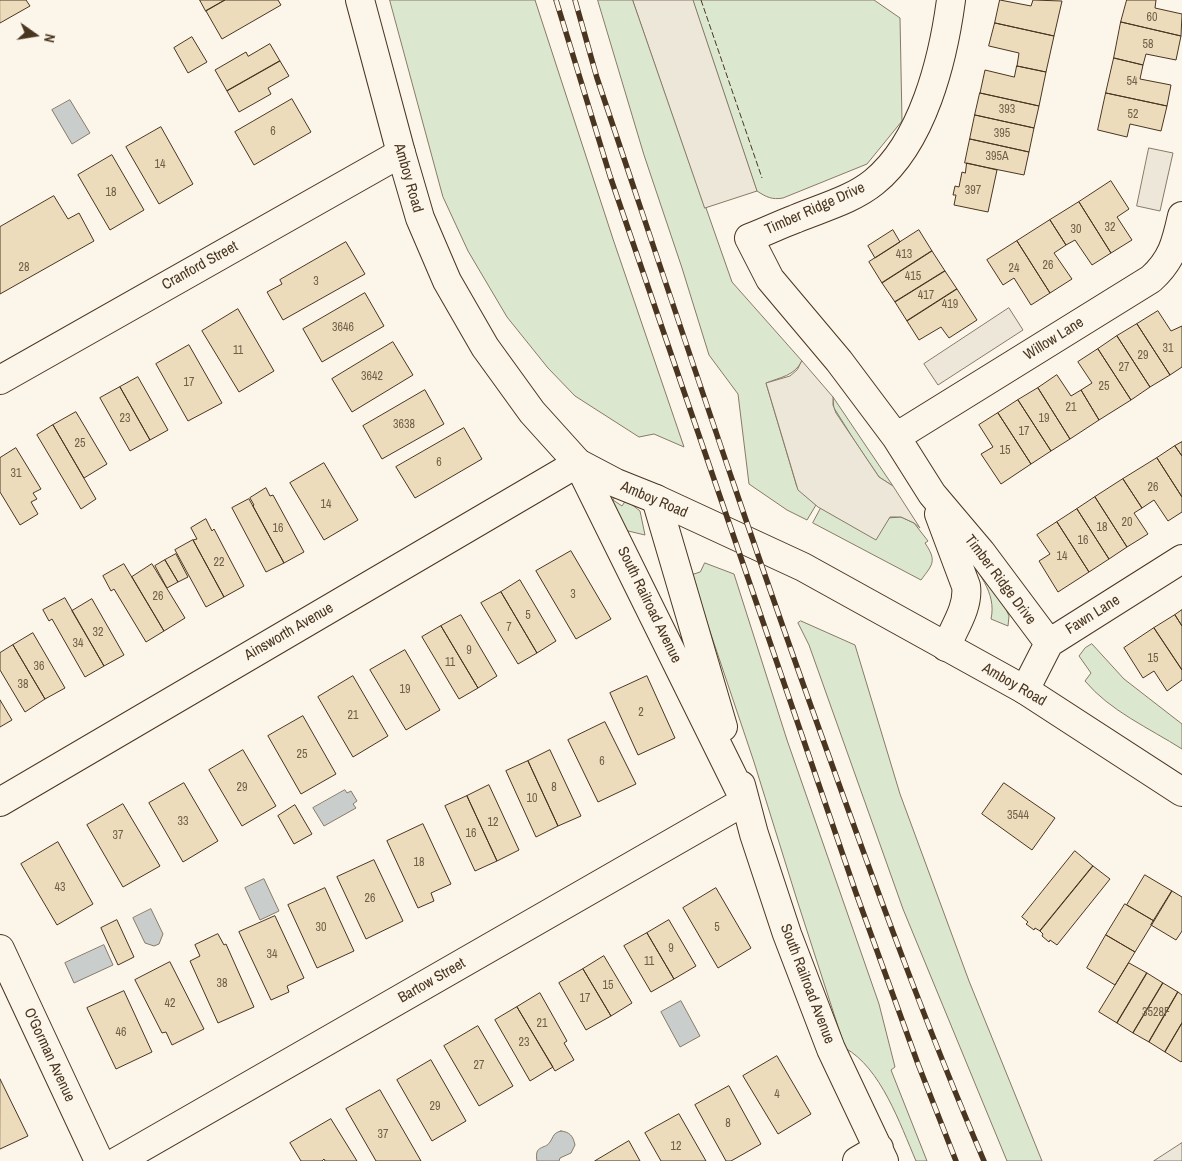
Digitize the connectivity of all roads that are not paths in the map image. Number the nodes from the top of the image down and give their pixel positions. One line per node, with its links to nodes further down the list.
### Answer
1 (360, 0): 3 (street, Amboy Road)
2 (951, 0): 6 (street, Timber Ridge Drive)
3 (401, 153): 5 (street, Cranford Street); 7 (street, Amboy Road)
4 (1182, 216): 6 (street, Willow Lane)
5 (0, 380)
6 (896, 437): 8 (street, Timber Ridge Drive)
7 (578, 463): 9 (street, Amboy Road); 15 (street, South Railroad Avenue); 16 (street, Ainsworth Avenue)
8 (932, 494): 11 (street, Timber Ridge Drive); 12 (street, Timber Ridge Drive)
9 (656, 499): 12 (street, Amboy Road); 15 (street, South Railroad Avenue)
10 (1182, 559): 11 (street, Fawn Lane)
11 (1049, 644): 13 (street, Fawn Lane)
12 (946, 647): 13 (street, Amboy Road)
13 (1025, 690): 14 (street, Amboy Road)
14 (1182, 792)
15 (746, 801): 18 (street, South Railroad Avenue); 20 (street, Bartow Street)
16 (0, 802)
17 (0, 949): 19 (street, O'Gorman Avenue)
18 (873, 1157)
19 (99, 1161)
20 (118, 1161)

